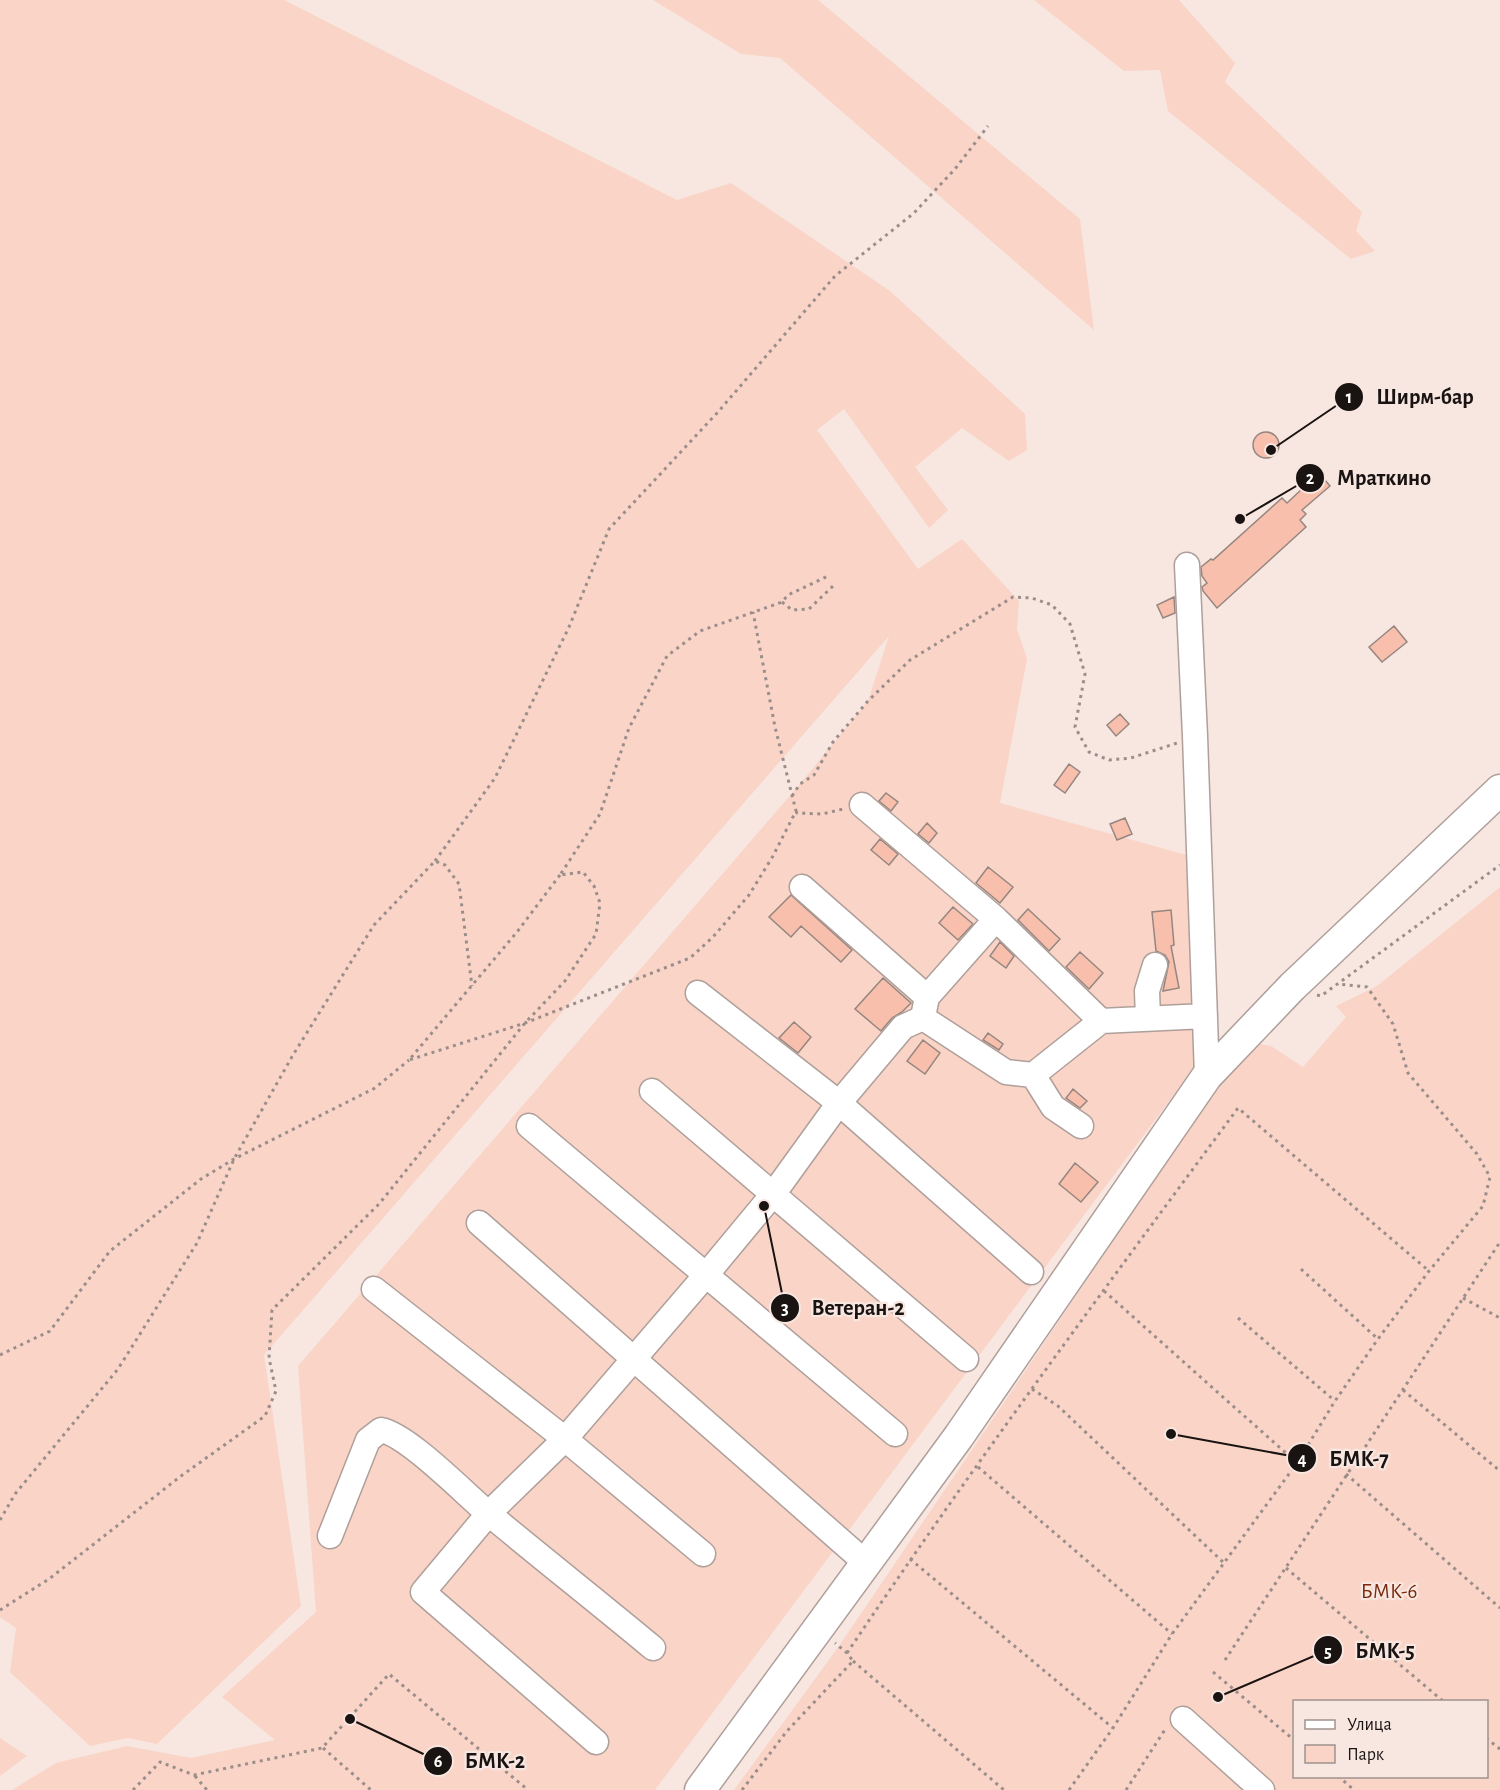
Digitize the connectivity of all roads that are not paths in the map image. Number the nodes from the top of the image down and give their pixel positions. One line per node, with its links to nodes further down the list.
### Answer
1 (1187, 565): 9 (lane)
2 (1500, 790): 13 (main road)
3 (862, 805): 5 (lane)
4 (802, 887): 8 (lane)
5 (996, 919): 8 (lane); 11 (lane)
6 (1155, 965): 10 (lane)
7 (698, 993): 15 (lane)
8 (925, 1007): 12 (lane); 15 (lane)
9 (1205, 1016): 10 (lane); 13 (lane)
10 (1148, 1018): 11 (lane)
11 (1101, 1021): 12 (lane)
12 (1033, 1075): 17 (lane)
13 (1207, 1076): 30 (main road)
14 (652, 1091): 18 (lane)
15 (839, 1103): 18 (lane); 20 (lane)
16 (529, 1126): 21 (lane)
17 (1081, 1126)
18 (774, 1193): 21 (lane); 24 (lane)
19 (479, 1223): 23 (lane)
20 (1031, 1272)
21 (706, 1275): 23 (lane); 25 (lane)
22 (374, 1289): 26 (lane)
23 (634, 1359): 26 (lane); 30 (lane)
24 (966, 1359)
25 (895, 1434)
26 (565, 1439): 27 (lane); 29 (lane)
27 (489, 1513): 28 (lane); 31 (lane); 33 (lane)
28 (330, 1536)
29 (703, 1554)
30 (866, 1563): 34 (main road)
31 (653, 1648)
32 (1183, 1719): 35 (lane)
33 (596, 1742)
34 (700, 1790)
35 (1262, 1790)

